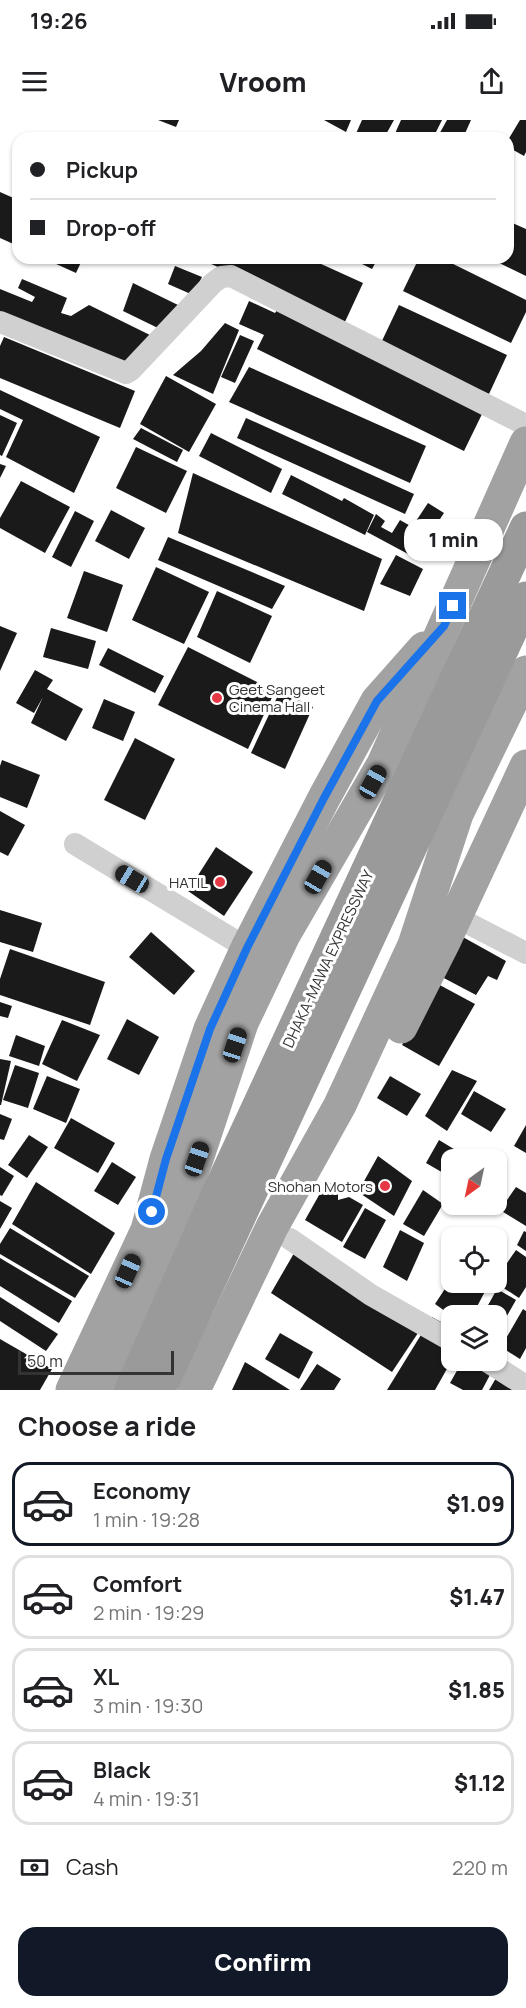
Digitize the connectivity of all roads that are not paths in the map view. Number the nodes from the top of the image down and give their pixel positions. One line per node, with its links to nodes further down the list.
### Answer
1 (0, 322): 2 (street)
2 (526, 425)
3 (526, 442): 6 (highway)
4 (526, 528): 19 (highway, DHAKA-MAWA EXPRESSWAY)
5 (526, 598): 20 (highway, DHAKA-MAWA EXPRESSWAY)
6 (444, 626): 11 (highway); 18 (highway)
7 (526, 672): 21 (highway)
8 (526, 766): 10 (highway)
9 (75, 844): 11 (street)
10 (456, 917): 12 (street); 13 (highway)
11 (247, 948): 17 (highway)
12 (526, 954)
13 (290, 1239): 14 (street); 22 (highway)
14 (441, 1335)
15 (502, 1371): 16 (street)
16 (526, 1386)
17 (72, 1390)
18 (99, 1390)
19 (130, 1390)
20 (159, 1390)
21 (194, 1390)
22 (215, 1390)

